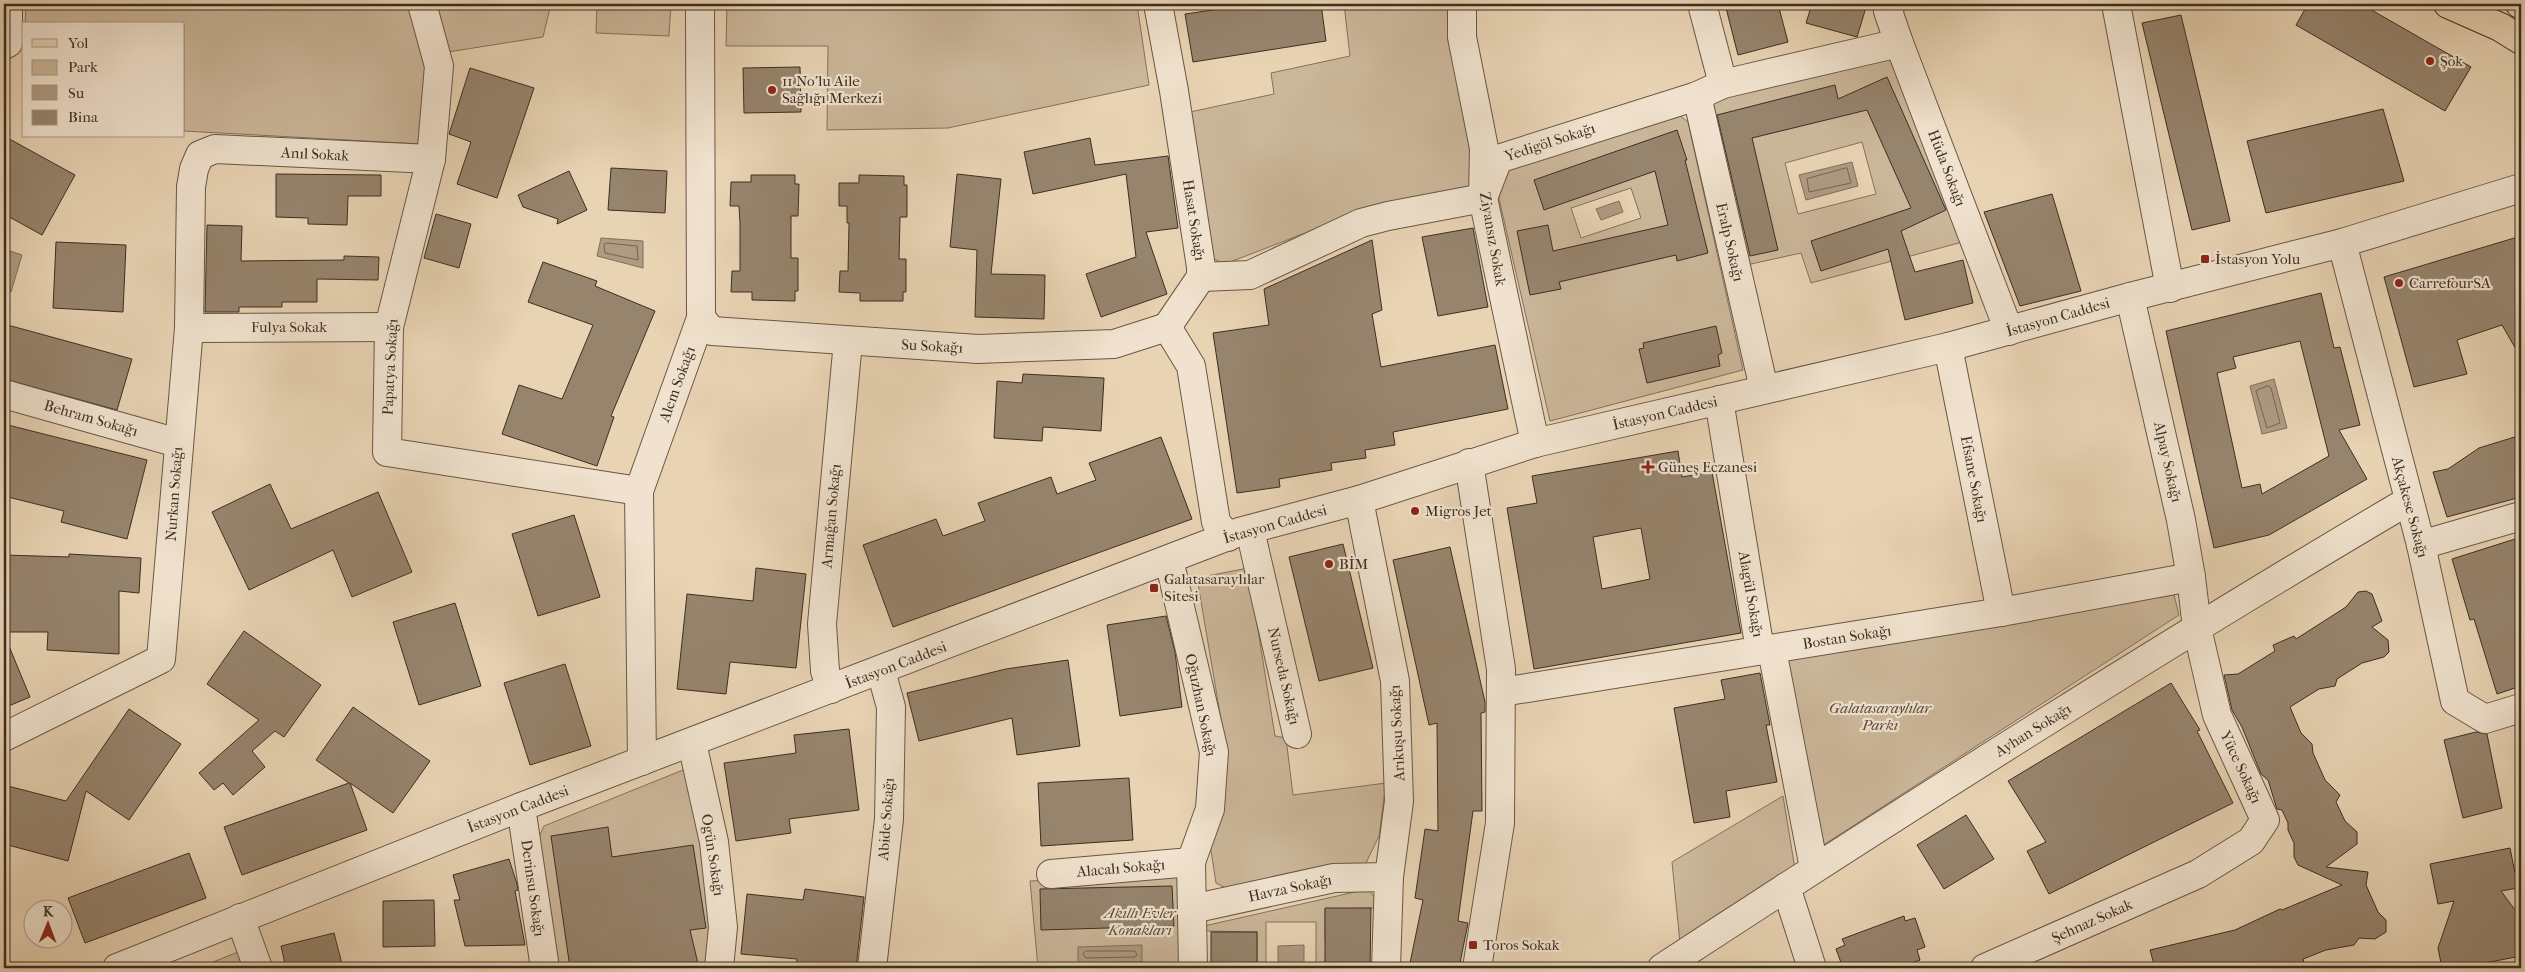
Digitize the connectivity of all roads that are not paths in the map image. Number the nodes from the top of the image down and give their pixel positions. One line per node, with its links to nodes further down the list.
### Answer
1 (8, 4): 12 (street)
2 (422, 4): 17 (street, Papatya Sokağı)
3 (700, 4): 26 (street, Alem Sokağı)
4 (1158, 4): 23 (street, Hasat Sokağı)
5 (1462, 4): 20 (street, Ziyansız Sokak)
6 (1702, 4): 14 (street)
7 (1891, 4): 11 (street, Hüda Sokağı)
8 (2116, 4): 24 (street)
9 (2448, 4): 10 (main road)
10 (2510, 33): 13 (main road)
11 (1899, 43): 14 (street, Yedigöl Sokağı); 30 (street, Hüda Sokağı)
12 (4, 45)
13 (2521, 46)
14 (1723, 84): 15 (street, Yedigöl Sokağı)
15 (1697, 96): 20 (street, Yedigöl Sokağı); 33 (street, Eralp Sokağı)
16 (200, 155): 17 (street, Anıl Sokak); 29 (street, Nurkan Sokağı)
17 (431, 159): 27 (street, Papatya Sokağı)
18 (2521, 168): 21 (street)
19 (2521, 188): 21 (street)
20 (1483, 198): 23 (street); 37 (street, Ziyansız Sokak)
21 (2473, 203): 22 (street, İstasyon Caddesi)
22 (2342, 243): 24 (street, İstasyon Caddesi); 41 (street, Akçakese Sokağı)
23 (1201, 277): 28 (street, Hasat Sokağı)
24 (2170, 288): 25 (street, İstasyon Caddesi)
25 (2130, 296): 30 (street, İstasyon Caddesi); 46 (street, Alpay Sokağı)
26 (701, 318): 31 (street, Su Sokağı); 39 (street, Alem Sokağı)
27 (389, 327): 29 (street, Fulya Sokak); 39 (street, Papatya Sokağı)
28 (1167, 327): 31 (street, Su Sokağı); 43 (street)
29 (189, 328): 36 (street, Nurkan Sokağı)
30 (2009, 331): 32 (street, İstasyon Caddesi)
31 (848, 341): 51 (street, Armağan Sokağı)
32 (1948, 347): 33 (street, İstasyon Caddesi); 47 (street, Efsane Sokağı)
33 (1764, 389): 35 (street, İstasyon Caddesi)
34 (4, 394): 36 (street, Behram Sokağı)
35 (1719, 400): 37 (street, İstasyon Caddesi); 49 (street, Alagül Sokağı)
36 (178, 443): 55 (street, Nurkan Sokağı)
37 (1535, 443): 38 (street, İstasyon Caddesi)
38 (1469, 463): 40 (street, İstasyon Caddesi); 52 (street)
39 (639, 491): 57 (street, Alem Sokağı)
40 (1359, 500): 43 (street, İstasyon Caddesi); 63 (street, Arıkuşu Sokağı)
41 (2408, 501): 44 (street, Akçakese Sokağı); 48 (street, Ayhan Sokağı)
42 (2521, 516): 44 (street)
43 (1239, 533): 45 (street, İstasyon Caddesi); 54 (street, Nurseda Sokağı)
44 (2421, 545): 53 (street, Akçakese Sokağı)
45 (1169, 560): 50 (street, İstasyon Caddesi); 59 (street, Oğuzhan Sokağı)
46 (2191, 577): 47 (street, Bostan Sokağı); 48 (street, Alpay Sokağı)
47 (2001, 612): 49 (street, Bostan Sokağı)
48 (2197, 628): 60 (street, Ayhan Sokağı); 62 (street, Yüce Sokağı)
49 (1772, 650): 52 (street, Bostan Sokağı); 60 (street, Alagül Sokağı)
50 (881, 671): 51 (street, İstasyon Caddesi); 71 (street, Abide Sokağı)
51 (832, 690): 56 (street, İstasyon Caddesi)
52 (1502, 692): 74 (street)
53 (2521, 708)
54 (1297, 734)
55 (4, 737)
56 (692, 743): 57 (street, İstasyon Caddesi); 70 (street, Ogün Sokağı)
57 (642, 761): 58 (street, İstasyon Caddesi)
58 (521, 807): 66 (street, İstasyon Caddesi); 69 (street, Derinsu Sokağı)
59 (1191, 862): 61 (street, Alacalı Sokağı); 65 (street, Oğuzhan Sokağı)
60 (1814, 868): 64 (street, Ayhan Sokağı)
61 (1051, 874)
62 (2198, 874): 77 (street, Şehnaz Sokak)
63 (1389, 877): 65 (street, Havza Sokağı); 73 (street, Arıkuşu Sokağı)
64 (1786, 887): 75 (street, Ayhan Sokağı); 76 (street)
65 (1192, 909): 72 (street, Oğuzhan Sokağı)
66 (240, 918): 67 (street, İstasyon Caddesi); 68 (street)
67 (117, 968)
68 (258, 968)
69 (545, 968)
70 (719, 968)
71 (872, 968)
72 (1193, 968)
73 (1386, 968)
74 (1477, 968)
75 (1662, 968)
76 (1812, 968)
77 (1985, 968)

